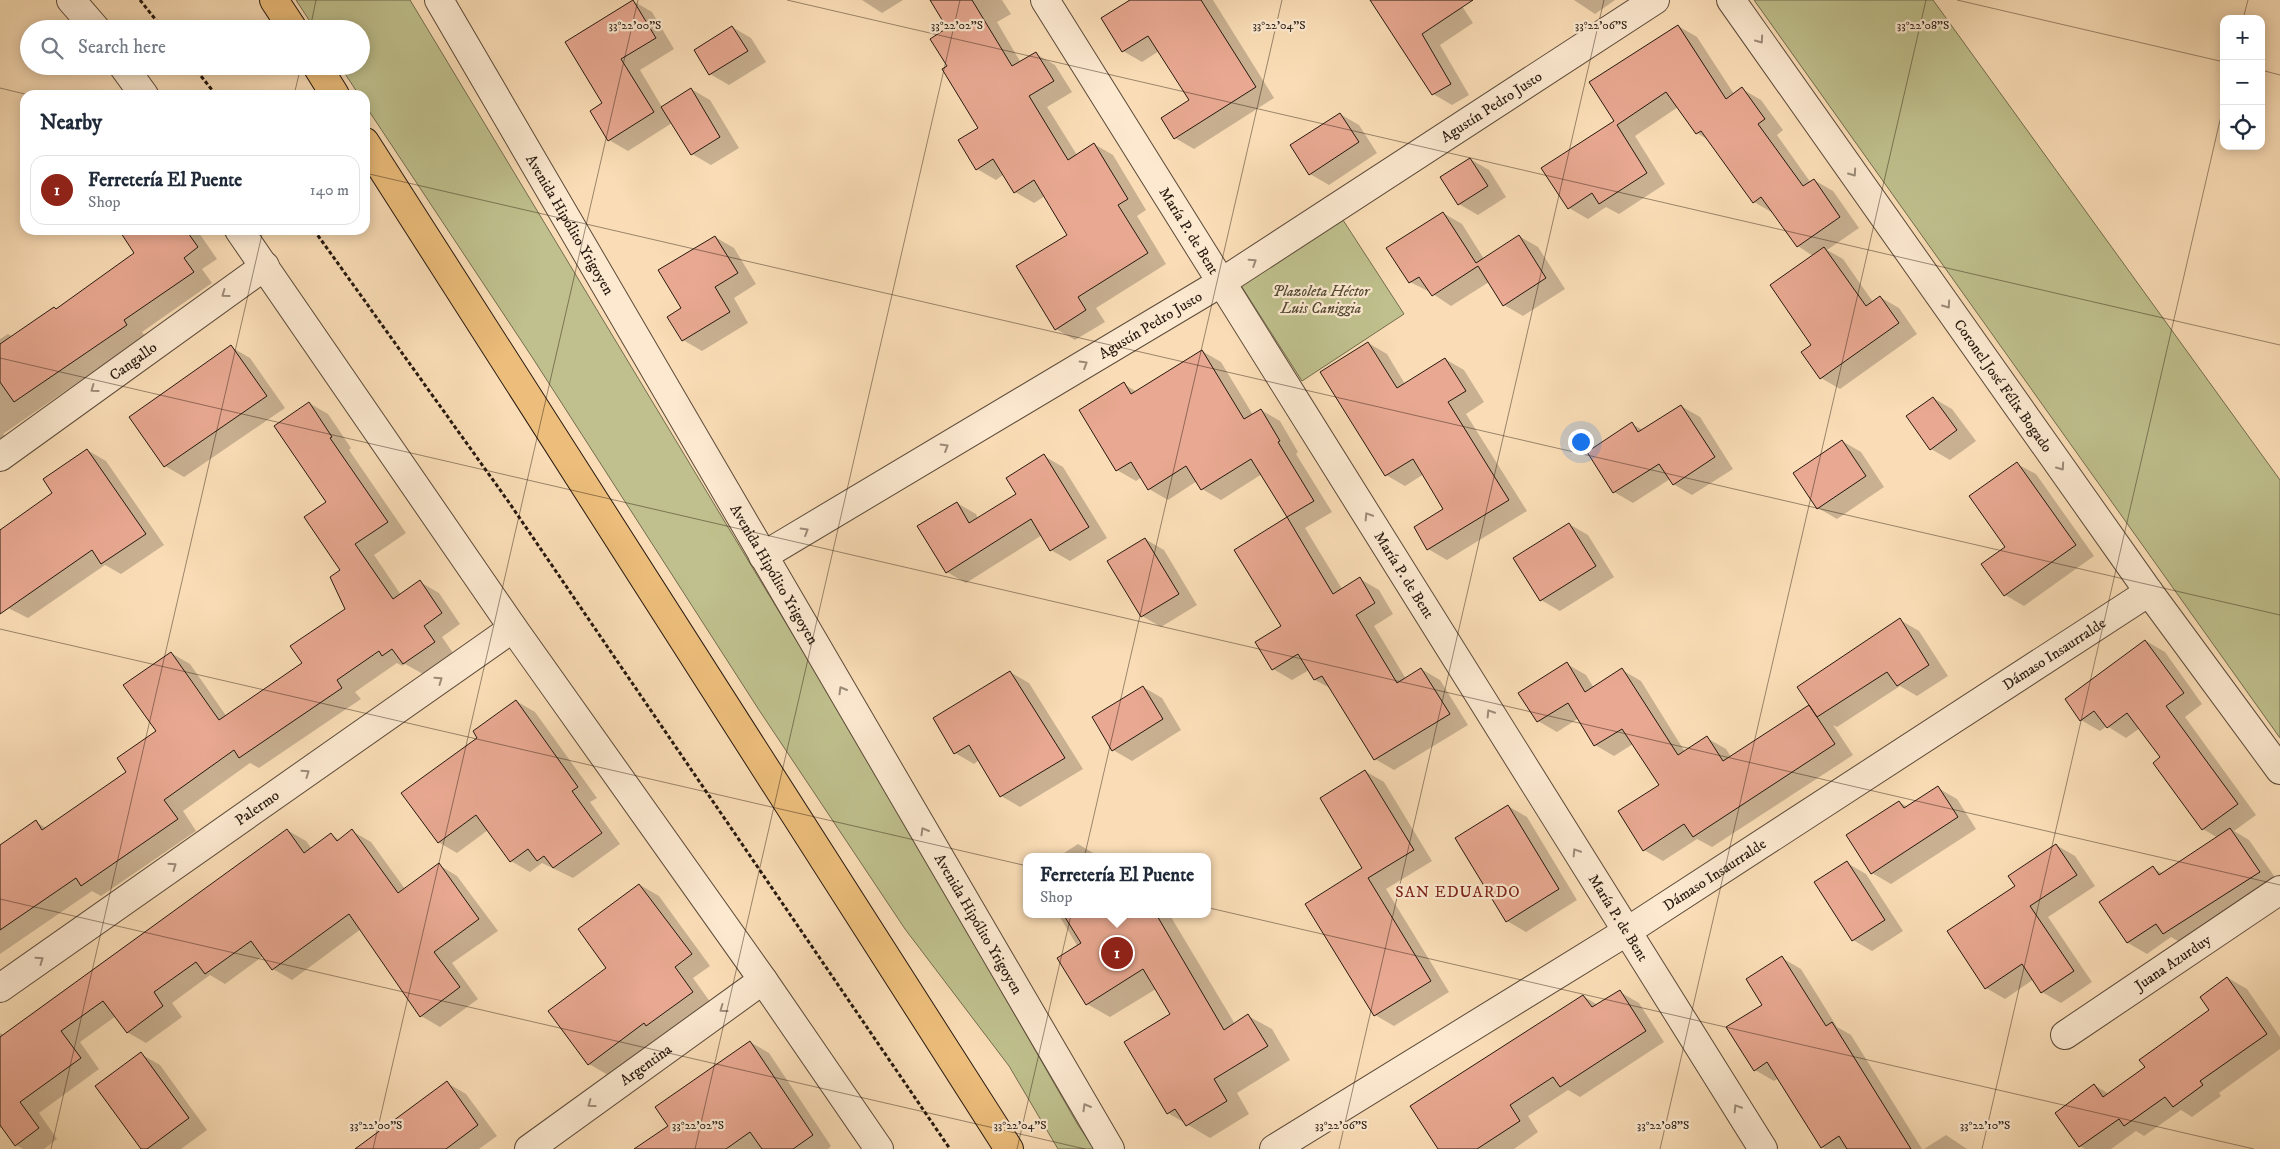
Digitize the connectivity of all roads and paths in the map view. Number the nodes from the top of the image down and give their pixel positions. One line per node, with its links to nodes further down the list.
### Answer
1 (71, 0): 8 (street)
2 (140, 0): 9 (path)
3 (274, 0): 10 (main road)
4 (439, 0): 23 (street, Avenida Hipólito Yrigoyen)
5 (1045, 0): 21 (street, María P. de Bent)
6 (1654, 0): 21 (street, Agustín Pedro Justo, one-way to 6)
7 (1731, 0): 24 (street, Coronel José Félix Bogado, one-way to 24)
8 (88, 20)
9 (156, 20)
10 (287, 20)
11 (130, 75): 14 (street)
12 (200, 75): 15 (path)
13 (323, 75): 16 (main road)
14 (140, 90)
15 (212, 90)
16 (332, 90)
17 (370, 150): 35 (main road)
18 (243, 235): 20 (street)
19 (318, 235): 34 (path)
20 (265, 266): 22 (street, Cangallo, one-way to 22); 25 (street)
21 (1222, 282): 23 (street, Agustín Pedro Justo, one-way to 21); 28 (street, María P. de Bent, one-way to 21)
22 (0, 457)
23 (763, 556): 36 (street, Avenida Hipólito Yrigoyen, one-way to 23)
24 (2149, 592): 26 (street, Coronel José Félix Bogado); 28 (street, Dámaso Insaurralde)
25 (513, 628): 29 (street); 30 (street, Palermo, one-way to 25)
26 (2280, 770)
27 (2280, 890): 31 (street, Juana Azurduy)
28 (1626, 932): 37 (street, Dámaso Insaurralde); 38 (street, María P. de Bent, one-way to 28)
29 (763, 980): 32 (street, Argentina, one-way to 32); 33 (street)
30 (0, 988)
31 (2065, 1035)
32 (529, 1149)
33 (879, 1149)
34 (950, 1149)
35 (1009, 1149)
36 (1110, 1149)
37 (1274, 1149)
38 (1763, 1149)

